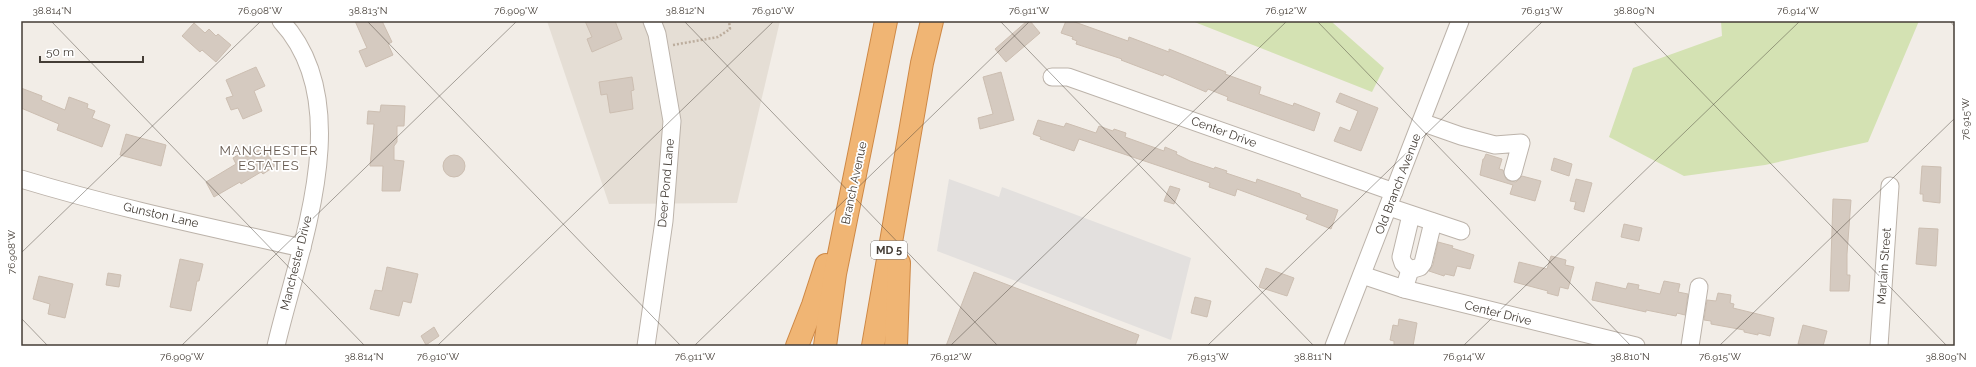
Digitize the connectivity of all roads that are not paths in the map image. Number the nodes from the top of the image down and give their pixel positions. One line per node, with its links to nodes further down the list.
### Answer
1 (281, 21): 17 (street, Manchester Drive)
2 (652, 21): 23 (street, Deer Pond Lane)
3 (886, 21): 9 (highway, Branch Avenue)
4 (932, 21): 8 (highway, MD 5)
5 (1460, 21): 7 (street, Old Branch Avenue)
6 (1052, 77): 13 (street, Center Drive)
7 (1422, 122): 10 (street); 13 (street, Old Branch Avenue)
8 (906, 154): 26 (highway, MD 5); 27 (highway)
9 (859, 158): 24 (highway); 25 (highway, Branch Avenue)
10 (1513, 172)
11 (21, 179): 17 (street, Gunston Lane)
12 (1890, 186): 31 (street, Marlain Street)
13 (1392, 199): 14 (street, Center Drive); 19 (street, Old Branch Avenue)
14 (1411, 214): 15 (street, Center Drive); 18 (street)
15 (1433, 222): 16 (street, Center Drive); 18 (street)
16 (1461, 232)
17 (302, 248): 22 (street, Manchester Drive)
18 (1410, 270): 21 (street)
19 (1362, 275): 21 (street, Center Drive); 28 (street, Old Branch Avenue)
20 (1700, 287): 30 (street)
21 (1404, 289): 29 (street, Center Drive)
22 (276, 346)
23 (646, 346)
24 (797, 346)
25 (825, 346)
26 (873, 346)
27 (896, 346)
28 (1334, 346)
29 (1636, 346)
30 (1690, 346)
31 (1879, 346)

